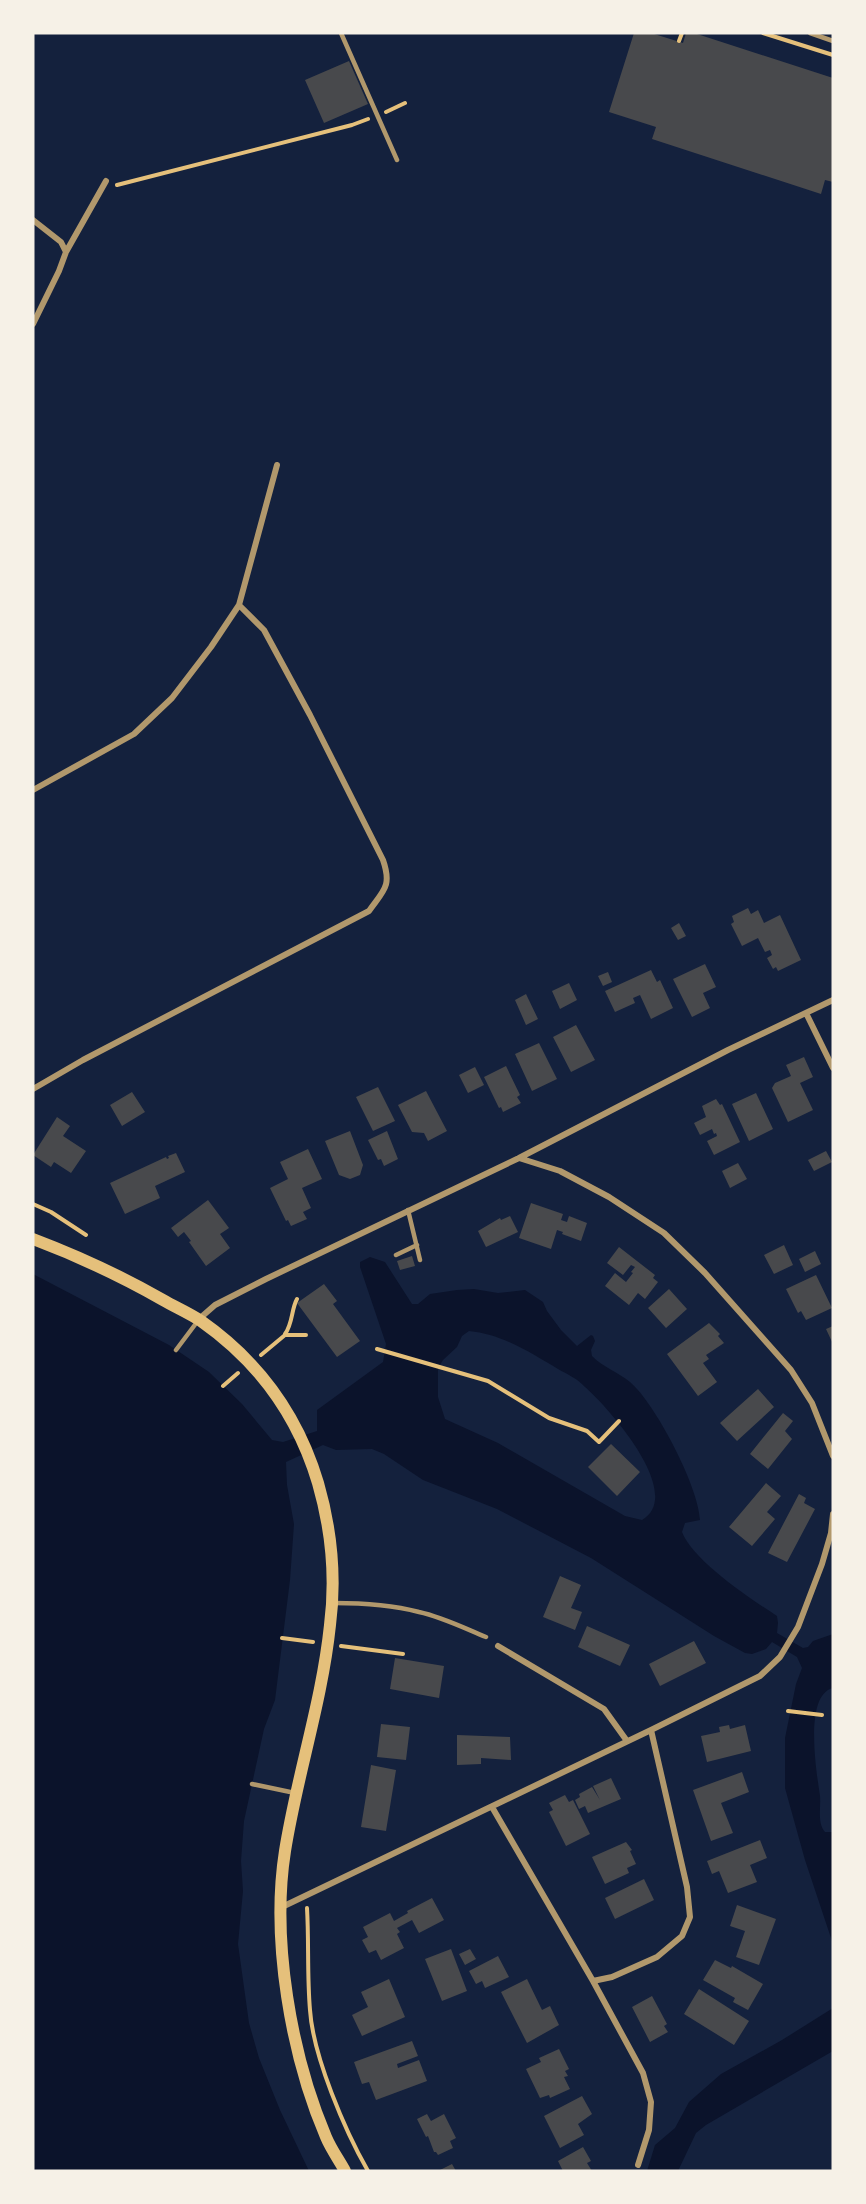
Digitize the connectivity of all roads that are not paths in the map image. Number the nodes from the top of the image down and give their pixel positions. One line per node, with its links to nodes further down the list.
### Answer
1 (341, 33): 4 (lane)
2 (810, 33): 3 (lane)
3 (833, 41)
4 (397, 160)
5 (106, 181): 7 (street)
6 (33, 220): 7 (street)
7 (66, 252): 8 (street)
8 (33, 324)
9 (277, 465): 10 (street)
10 (239, 605): 11 (street); 15 (street)
11 (33, 790)
12 (833, 1000): 13 (street)
13 (806, 1013): 14 (street); 16 (street)
14 (833, 1068)
15 (33, 1089)
16 (519, 1158): 17 (street); 24 (street)
17 (408, 1210): 19 (lane); 22 (street)
18 (33, 1239): 22 (main road)
19 (417, 1245): 20 (lane); 21 (lane)
20 (396, 1255)
21 (420, 1260)
22 (199, 1319): 23 (lane); 26 (main road)
23 (176, 1350)
24 (833, 1456)
25 (833, 1514): 29 (street)
26 (332, 1602): 27 (lane); 32 (main road)
27 (486, 1637)
28 (498, 1646): 30 (street)
29 (651, 1730): 30 (street); 35 (street)
30 (627, 1742): 33 (street)
31 (252, 1784): 32 (lane)
32 (297, 1794): 34 (main road)
33 (492, 1807): 34 (street); 35 (street)
34 (281, 1907): 37 (main road)
35 (593, 1981): 36 (street)
36 (638, 2165)
37 (345, 2171)

